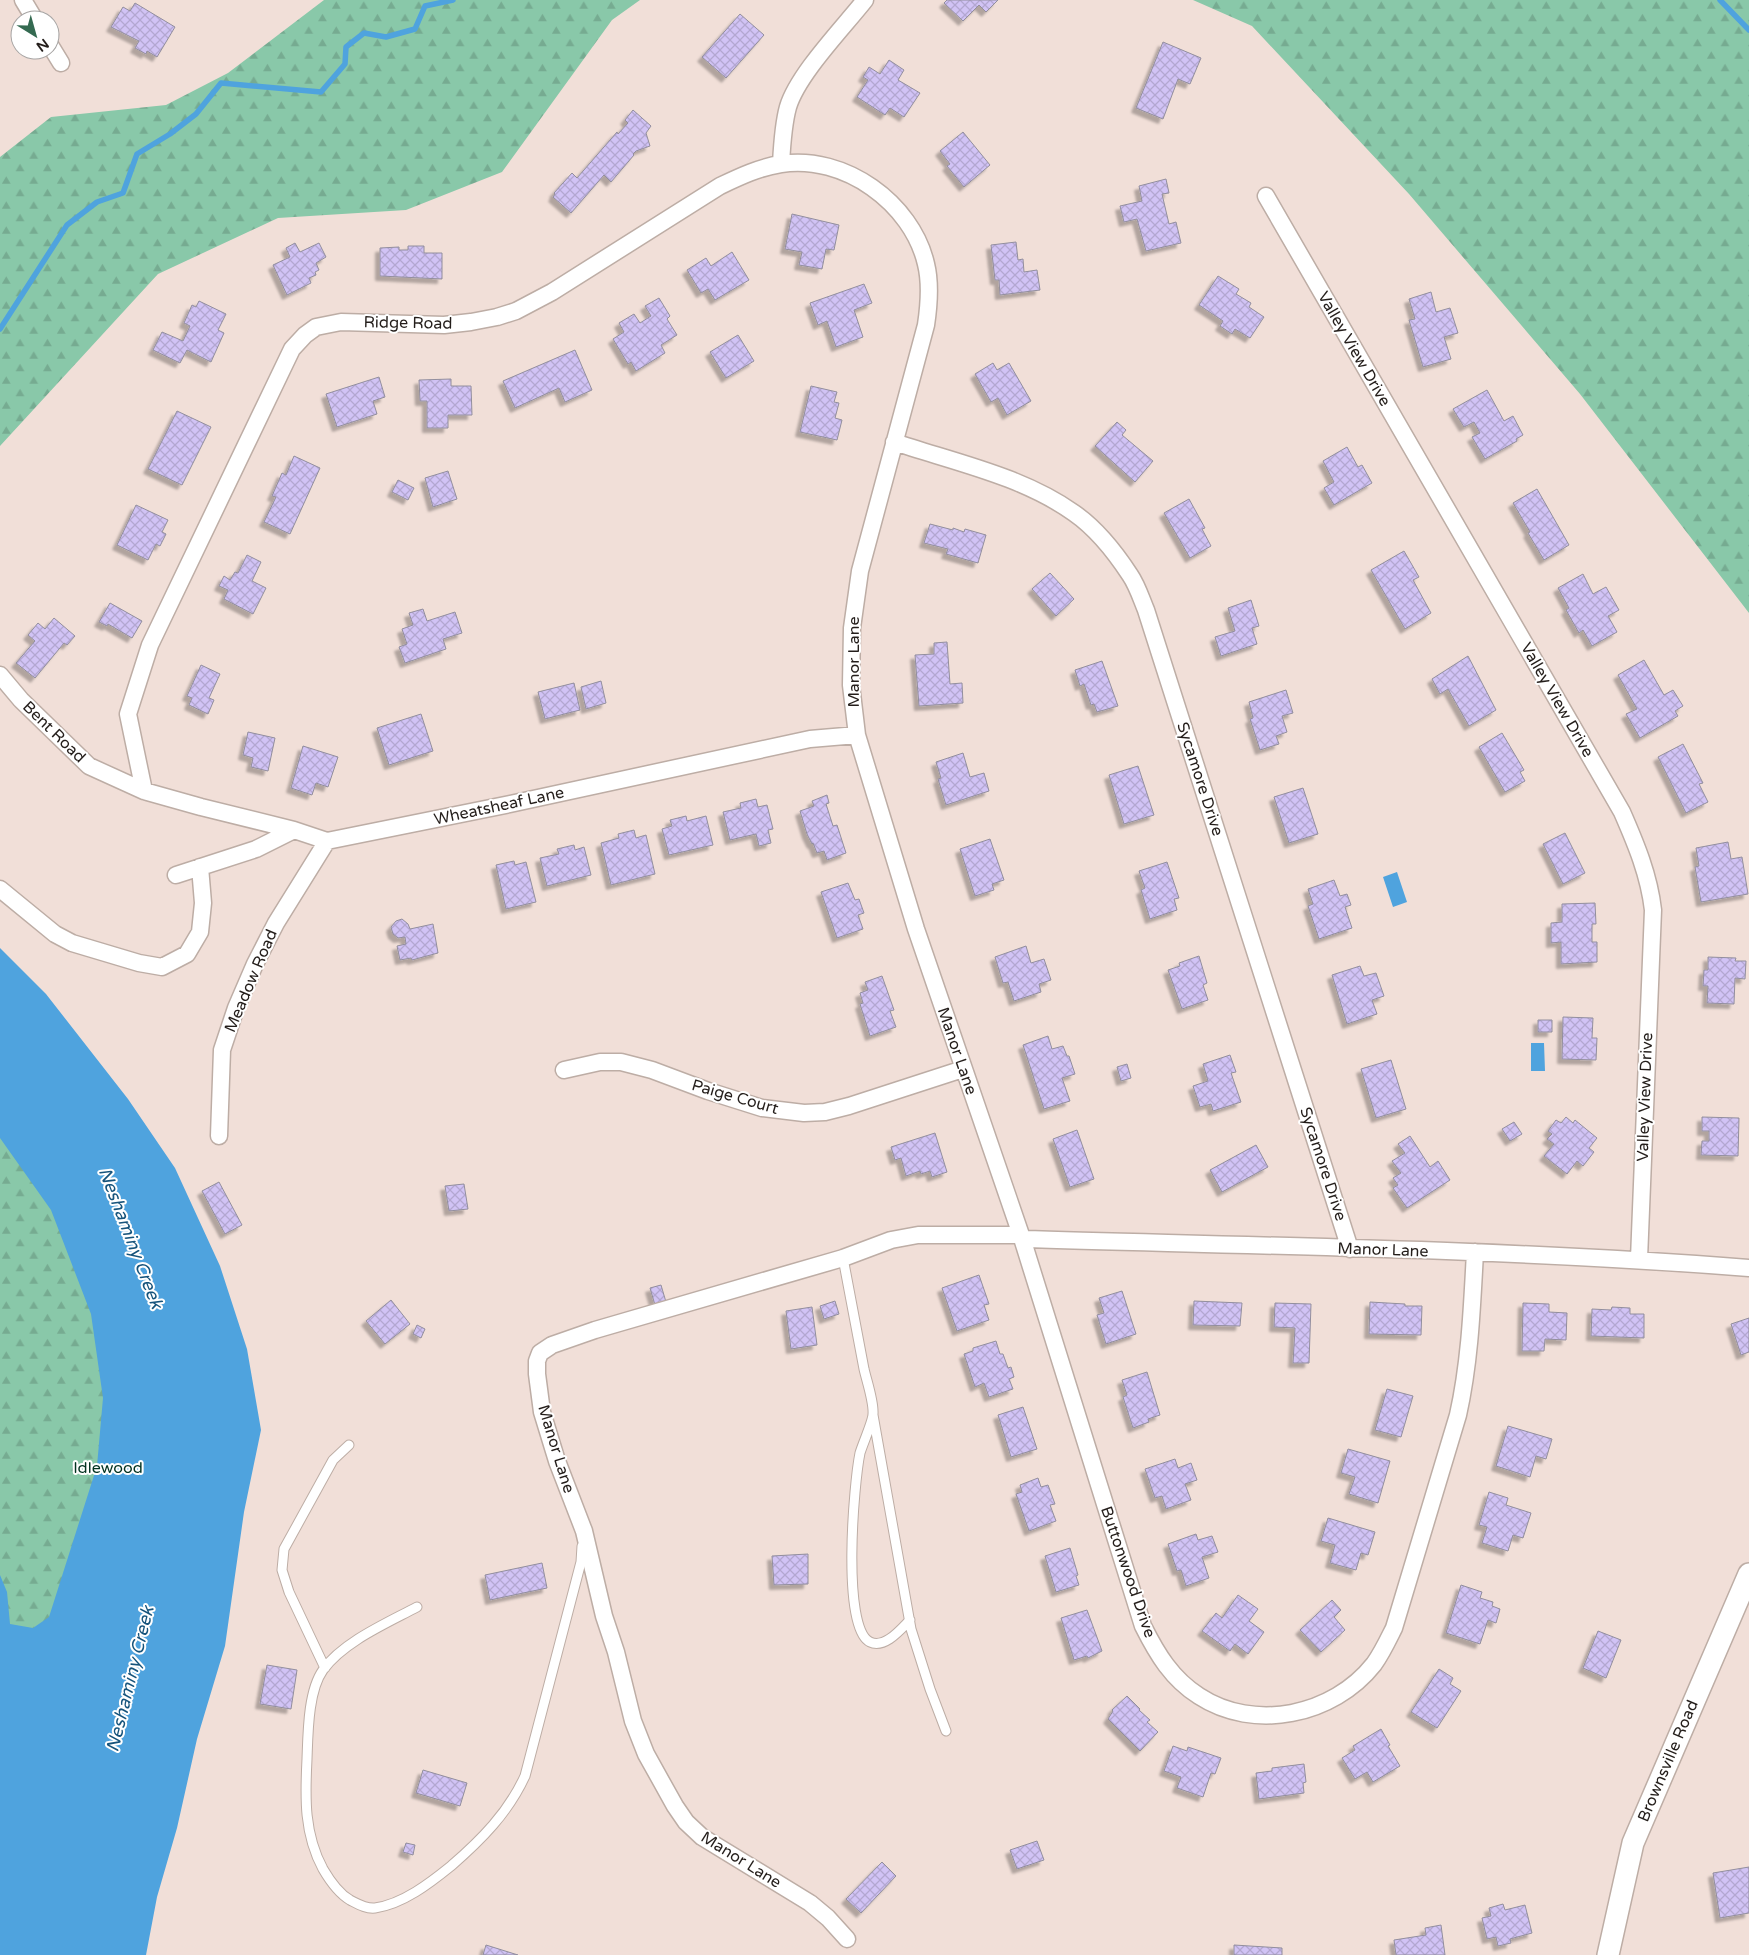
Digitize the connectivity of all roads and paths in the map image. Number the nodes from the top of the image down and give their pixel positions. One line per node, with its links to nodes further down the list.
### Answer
1 (865, 0): 4 (street)
2 (59, 60): 3 (street)
3 (61, 63)
4 (781, 164): 6 (street, Manor Lane); 9 (street, Ridge Road)
5 (1266, 196): 22 (street, Valley View Drive)
6 (894, 442): 8 (street, Manor Lane); 19 (street, Sycamore Drive)
7 (0, 674): 9 (street, Bent Road)
8 (857, 735): 11 (street, Wheatsheaf Lane); 15 (street, Manor Lane)
9 (144, 791): 10 (street, Wheatsheaf Lane)
10 (294, 830): 11 (street, Wheatsheaf Lane); 12 (street)
11 (327, 841): 17 (street, Meadow Road)
12 (200, 868): 13 (street); 14 (street)
13 (176, 875)
14 (0, 890)
15 (963, 1069): 16 (street, Paige Court); 18 (street, Manor Lane)
16 (564, 1070)
17 (219, 1136)
18 (1021, 1237): 19 (street, Manor Lane); 20 (street, Buttonwood Drive); 21 (street, Manor Lane)
19 (1350, 1249): 20 (street, Manor Lane)
20 (1475, 1252): 22 (street, Manor Lane)
21 (843, 1258): 24 (lane); 26 (street, Manor Lane)
22 (1639, 1259): 23 (street, Manor Lane)
23 (1749, 1268)
24 (873, 1415): 29 (lane); 29 (lane)
25 (349, 1445): 30 (lane)
26 (584, 1531): 30 (lane); 32 (street, Manor Lane)
27 (1749, 1574): 33 (street, Brownsville Road)
28 (417, 1607): 30 (lane)
29 (910, 1620): 31 (lane)
30 (325, 1668)
31 (946, 1730)
32 (847, 1939)
33 (1613, 1954)

